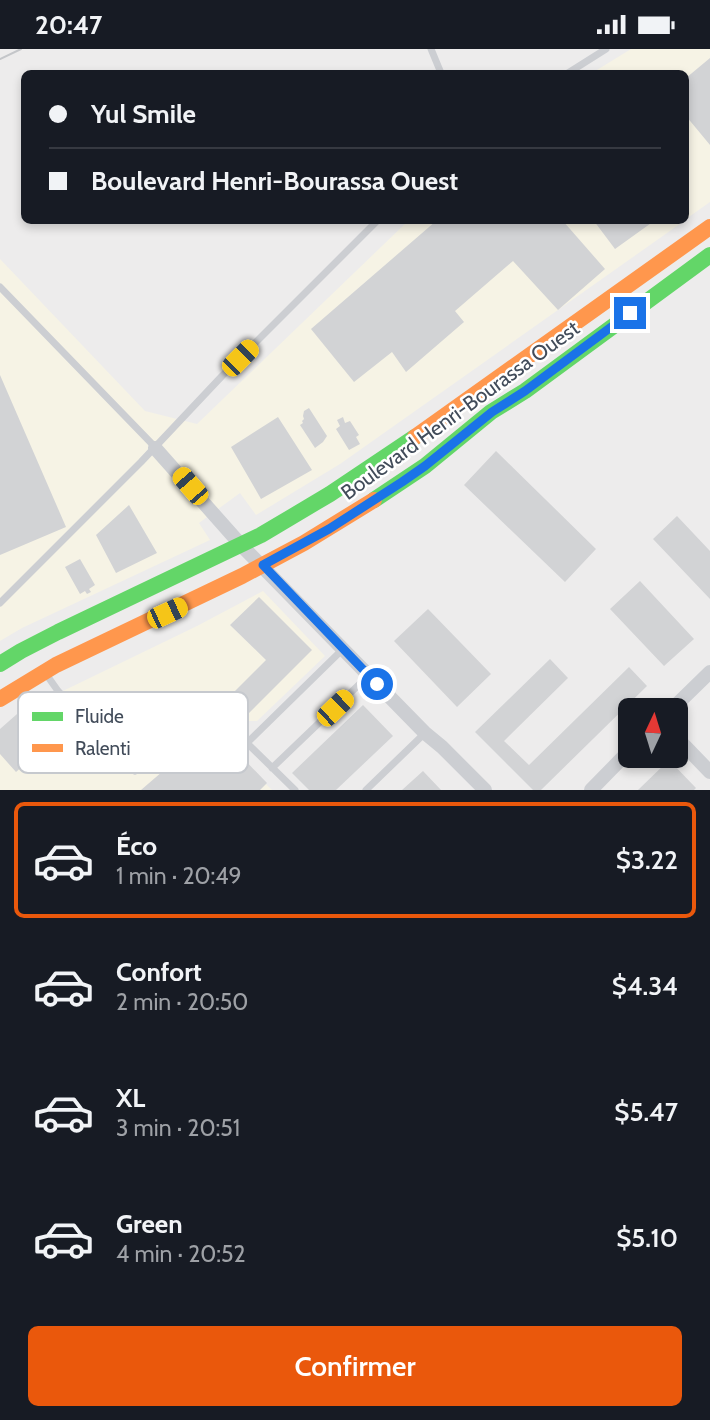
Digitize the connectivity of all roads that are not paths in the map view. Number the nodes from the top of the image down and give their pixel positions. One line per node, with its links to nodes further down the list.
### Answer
1 (431, 49): 3 (lane)
2 (606, 49): 4 (lane)
3 (440, 70)
4 (573, 70)
5 (374, 224): 9 (lane)
6 (710, 227): 10 (main road, Boulevard Henri-Bourassa Ouest)
7 (710, 255): 11 (main road, Boulevard Henri-Bourassa Ouest)
8 (0, 287): 9 (lane)
9 (155, 448): 10 (street); 12 (lane)
10 (241, 545): 11 (street); 14 (main road, Boulevard Henri-Bourassa Ouest)
11 (263, 565): 13 (street); 15 (main road, Boulevard Henri-Bourassa Ouest)
12 (0, 603)
13 (343, 648): 17 (street); 22 (lane)
14 (0, 664)
15 (46, 671): 18 (lane); 20 (main road, Boulevard Henri-Bourassa Ouest)
16 (710, 672): 19 (street)
17 (369, 675): 21 (street); 26 (lane)
18 (59, 692)
19 (683, 698)
20 (0, 699)
21 (425, 733): 29 (lane); 30 (street)
22 (248, 742)
23 (248, 744): 26 (lane)
24 (688, 749): 27 (street)
25 (618, 762): 31 (street)
26 (272, 768): 28 (lane)
27 (710, 772)
28 (295, 790)
29 (366, 790)
30 (485, 790)
31 (591, 790)

